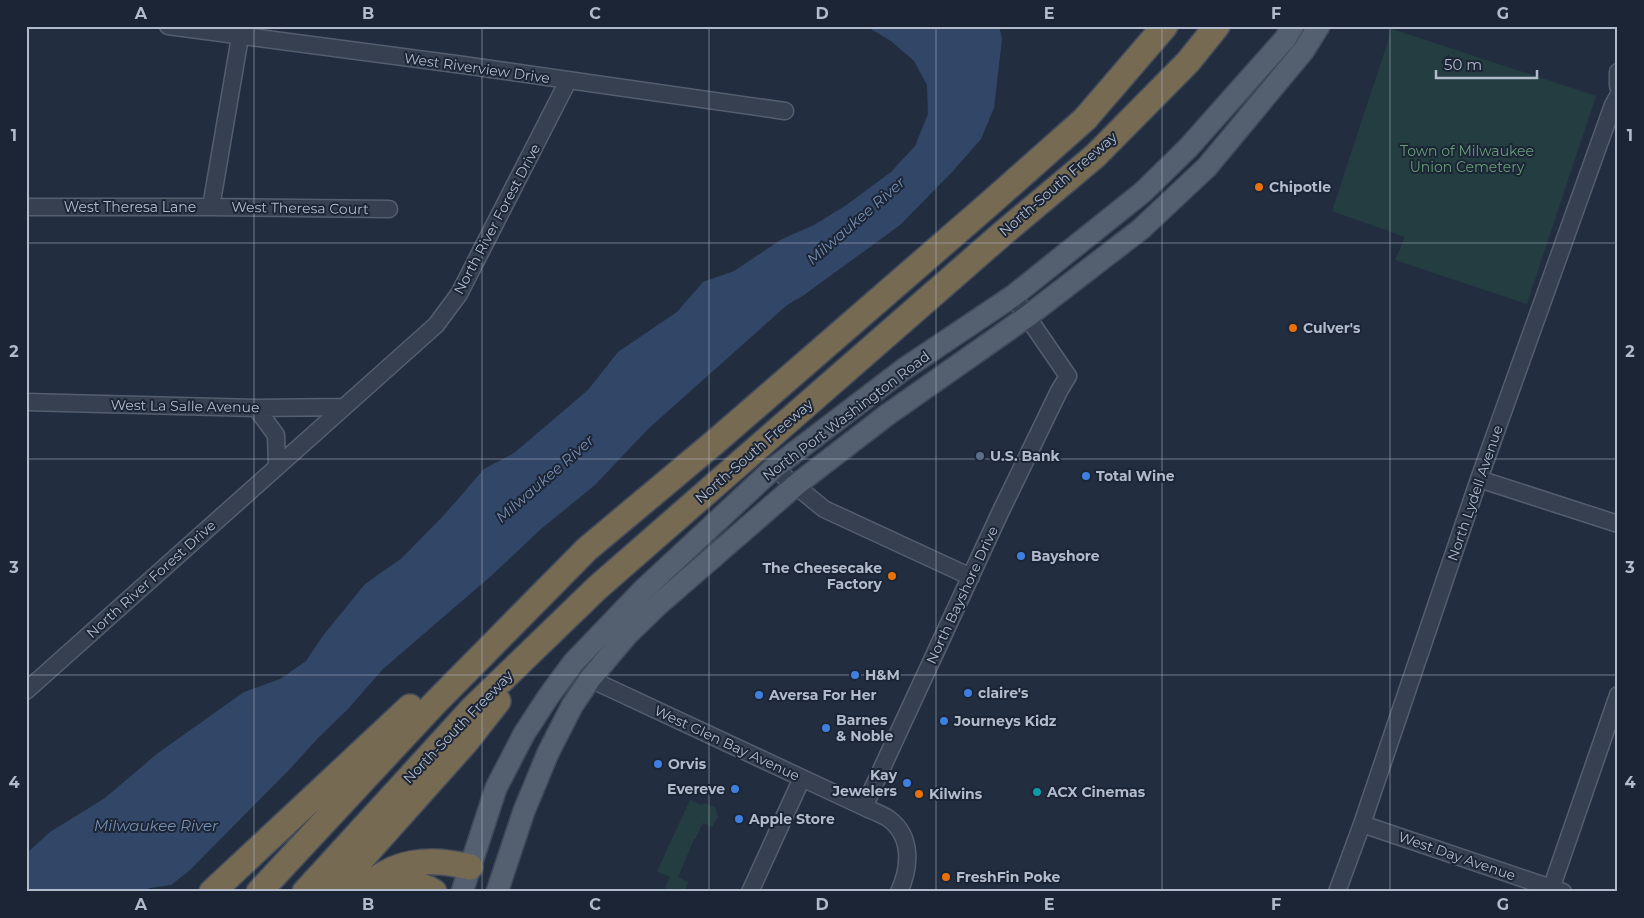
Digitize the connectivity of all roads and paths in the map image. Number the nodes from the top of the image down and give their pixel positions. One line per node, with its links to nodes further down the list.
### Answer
1 (168, 26): 6 (street, West Riverview Drive)
2 (1165, 26): 25 (highway)
3 (1217, 26): 27 (highway, North-South Freeway)
4 (1293, 26): 15 (main road, North Port Washington Road)
5 (1319, 26): 16 (main road, North Port Washington Road)
6 (240, 37): 8 (street, West Riverview Drive); 13 (street, West Theresa Lane)
7 (1618, 72): 9 (street)
8 (568, 81): 11 (street, West Riverview Drive); 18 (street, North River Forest Drive)
9 (1618, 86)
10 (1618, 96): 22 (street, North Lydell Avenue)
11 (785, 111)
12 (26, 207): 13 (street, West Theresa Lane)
13 (211, 207): 14 (street, West Theresa Court)
14 (389, 209)
15 (1013, 296): 16 (street, North Bayshore Drive); 21 (main road, North Port Washington Road)
16 (1028, 316): 23 (main road, North Port Washington Road); 26 (street, North Bayshore Drive)
17 (26, 402): 19 (street, West La Salle Avenue)
18 (343, 407): 19 (street, West La Salle Avenue); 20 (street, North River Forest Drive)
19 (256, 408): 20 (street)
20 (277, 467): 29 (street, North River Forest Drive)
21 (774, 468): 23 (street); 34 (main road, North Port Washington Road)
22 (1479, 479): 24 (street); 33 (street, North Lydell Avenue)
23 (796, 485): 26 (street); 28 (main road, North Port Washington Road)
24 (1618, 524)
25 (587, 549): 37 (highway); 38 (highway)
26 (971, 577): 32 (street, North Bayshore Drive)
27 (533, 650): 39 (highway, North-South Freeway); 40 (highway)
28 (590, 679): 31 (street, West Glen Bay Avenue); 35 (main road, North Port Washington Road)
29 (26, 691)
30 (1618, 695): 36 (street)
31 (802, 778): 32 (street, West Glen Bay Avenue); 45 (street)
32 (864, 807): 46 (street)
33 (1362, 824): 36 (street, West Day Avenue); 47 (street, North Lydell Avenue)
34 (470, 867): 35 (main road); 41 (highway); 44 (main road, North Port Washington Road)
35 (499, 884)
36 (1555, 890)
37 (212, 892)
38 (259, 892)
39 (305, 892)
40 (332, 892)
41 (362, 892)
42 (390, 892): 43 (highway)
43 (434, 892)
44 (462, 892)
45 (750, 892)
46 (899, 892)
47 (1337, 892)

